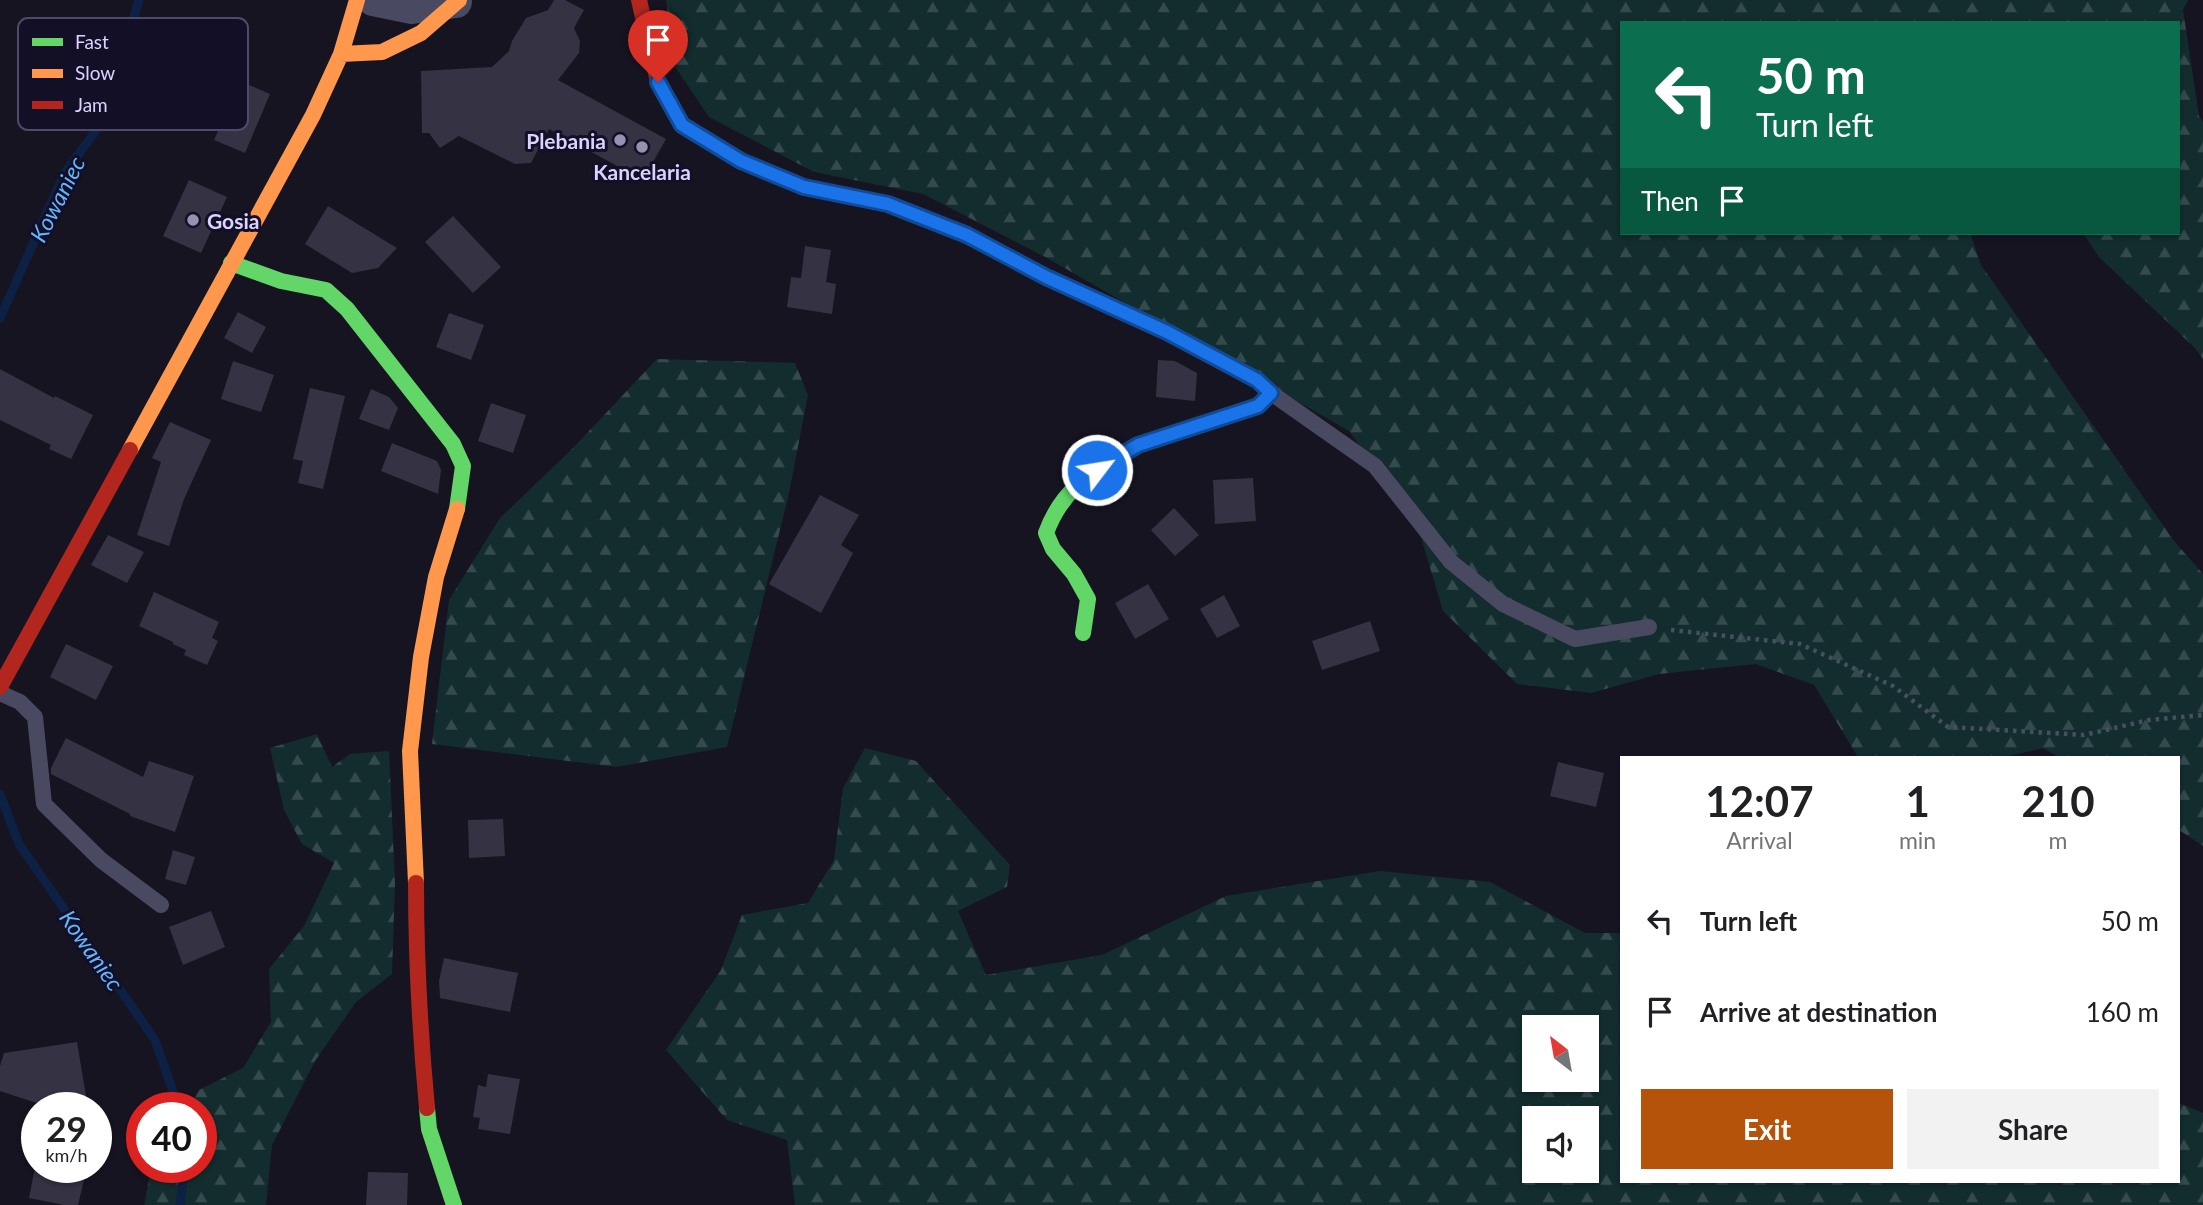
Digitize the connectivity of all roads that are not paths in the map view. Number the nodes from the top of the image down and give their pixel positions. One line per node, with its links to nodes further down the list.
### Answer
1 (357, 0): 5 (street)
2 (373, 0): 4 (street)
3 (639, 0): 7 (street)
4 (457, 1): 5 (street)
5 (341, 54): 6 (street)
6 (232, 264): 10 (street); 12 (street)
7 (1271, 393): 8 (lane); 9 (street)
8 (1649, 628)
9 (1083, 633)
10 (1, 688): 11 (lane)
11 (161, 905)
12 (454, 1205)

